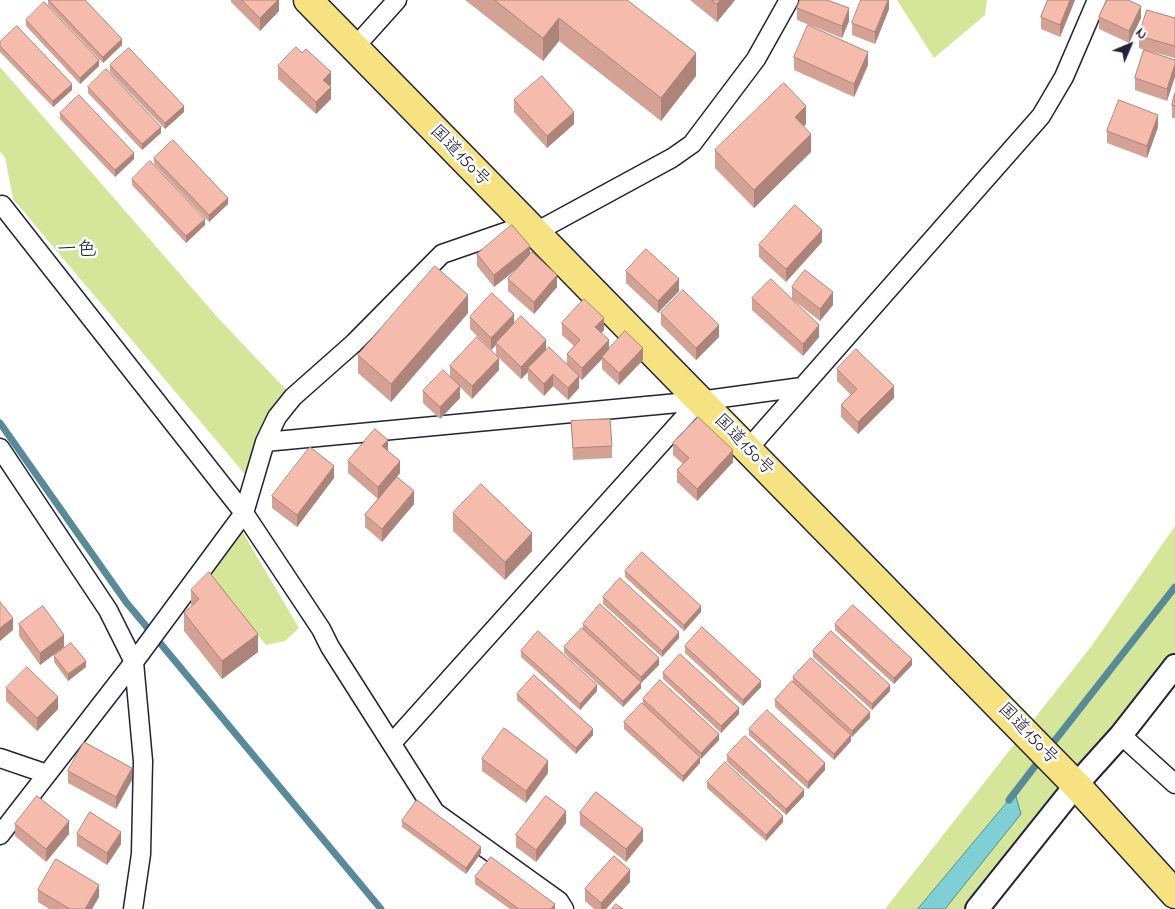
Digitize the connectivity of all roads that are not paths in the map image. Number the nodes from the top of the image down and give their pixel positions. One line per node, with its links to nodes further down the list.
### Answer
1 (308, 0): 5 (highway, 国道150号)
2 (397, 0): 5 (street)
3 (789, 0): 7 (street)
4 (1097, 0): 8 (street)
5 (354, 48): 7 (highway, 国道150号)
6 (1, 202): 13 (street)
7 (530, 229): 9 (highway, 国道150号); 10 (street)
8 (802, 387): 9 (street); 12 (street)
9 (699, 401): 10 (street); 12 (highway, 国道150号); 17 (street)
10 (265, 442): 13 (street)
11 (0, 448): 14 (street)
12 (747, 450): 21 (highway, 国道150号)
13 (244, 513): 14 (street); 17 (street)
14 (134, 662): 19 (street); 24 (street)
15 (1175, 666): 16 (street)
16 (1121, 735): 20 (street); 21 (street)
17 (392, 743): 25 (street)
18 (0, 758): 19 (street)
19 (47, 774): 22 (street)
20 (1175, 784)
21 (1076, 785): 23 (highway, 国道150号); 26 (street)
22 (0, 834)
23 (1175, 894)
24 (133, 909)
25 (564, 909)
26 (977, 909)

